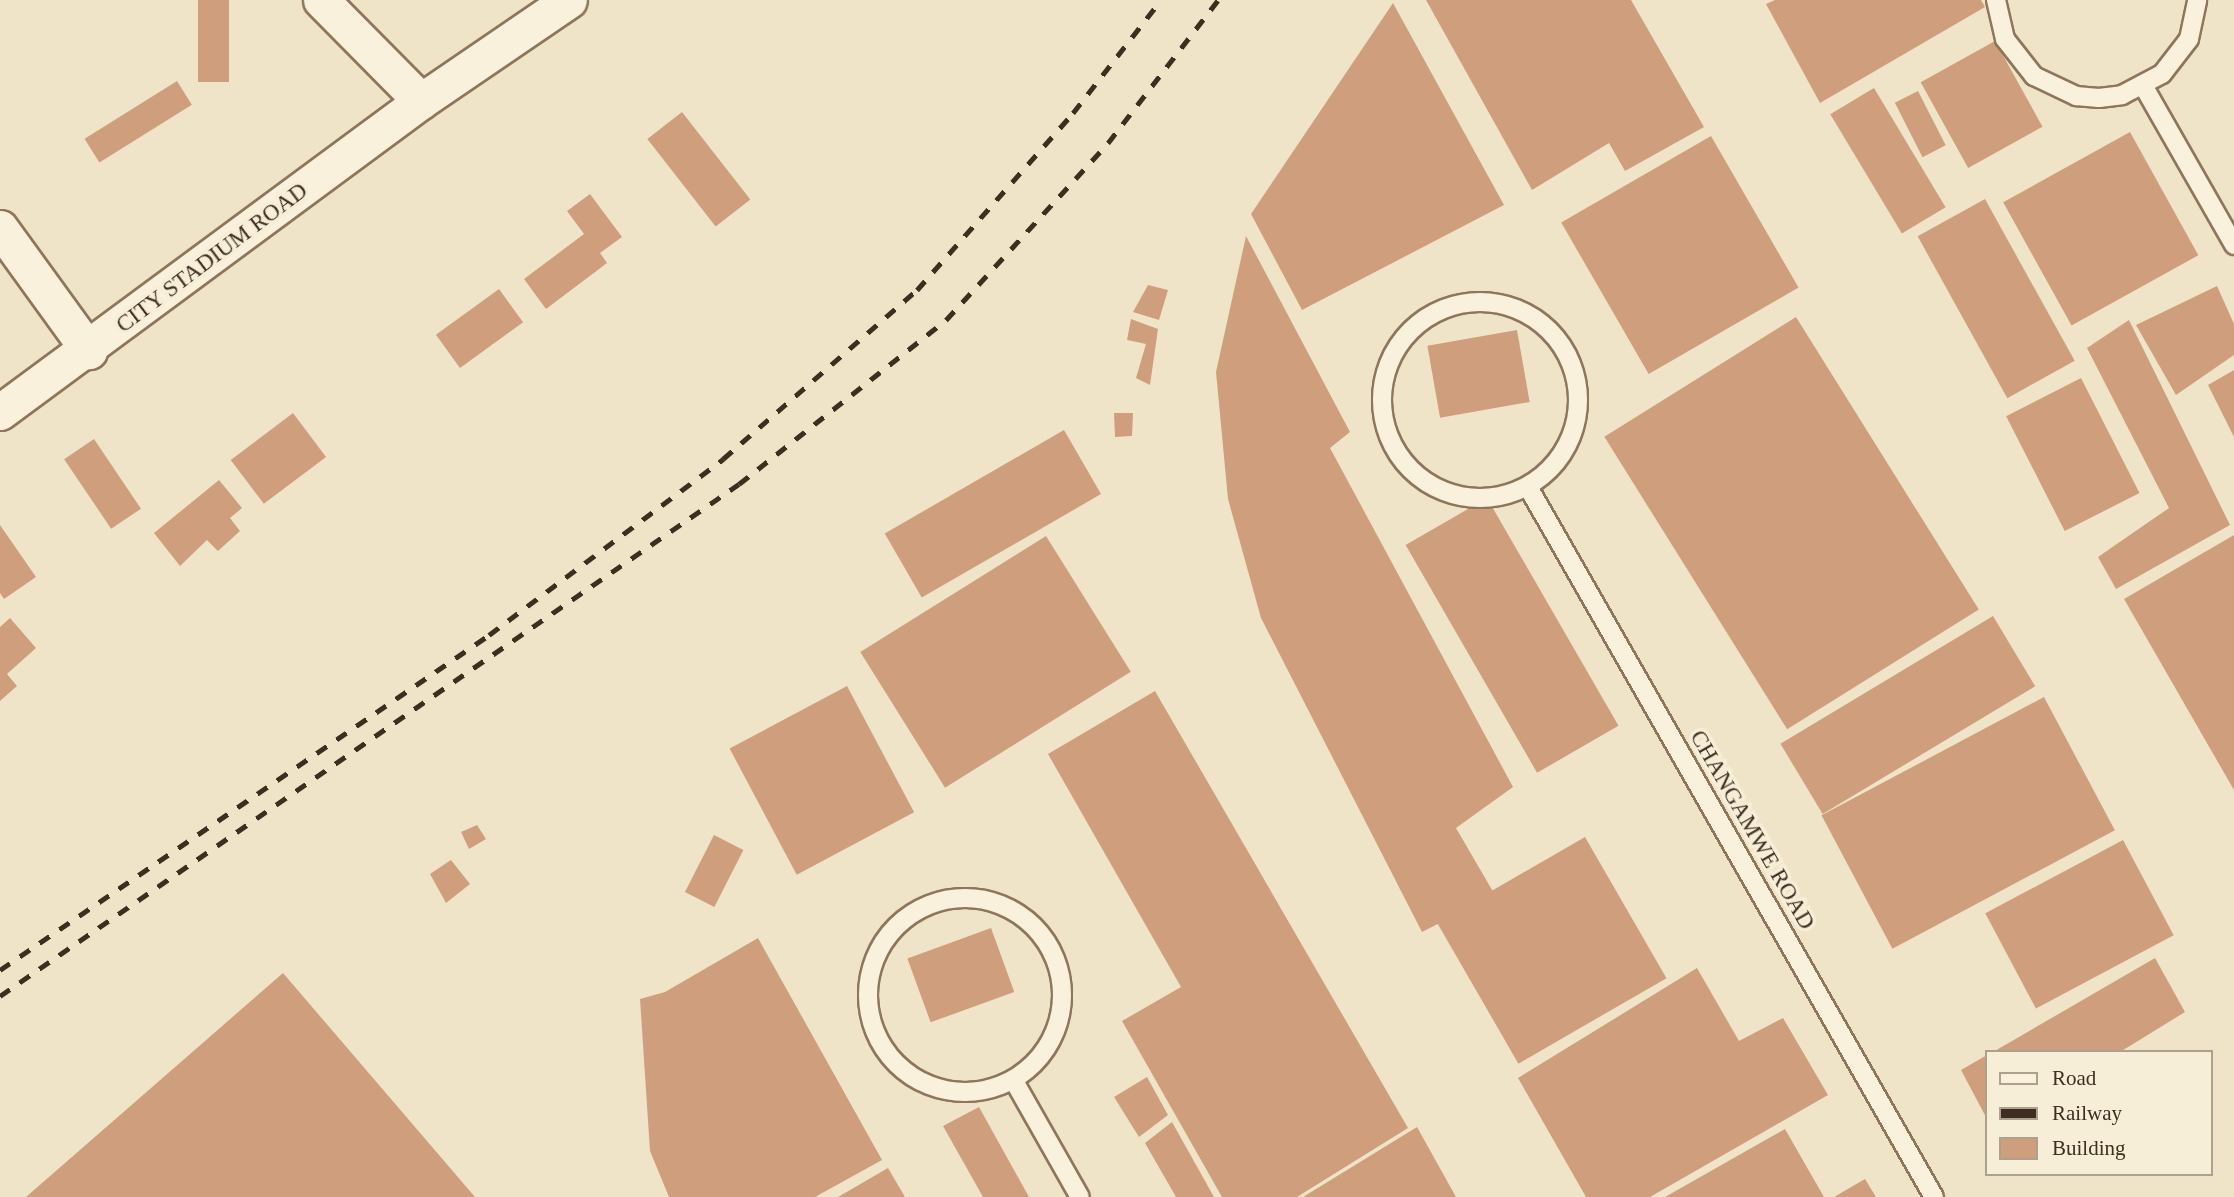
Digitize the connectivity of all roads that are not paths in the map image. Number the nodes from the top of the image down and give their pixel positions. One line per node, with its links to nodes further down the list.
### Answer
1 (321, 0): 6 (street)
2 (569, 0): 6 (street, CITY STADIUM ROAD)
3 (1996, 0): 5 (lane)
4 (2197, 0): 5 (lane)
5 (2144, 87): 8 (lane)
6 (421, 101): 9 (street, CITY STADIUM ROAD)
7 (0, 228): 9 (street)
8 (2234, 245)
9 (89, 351): 10 (street, CITY STADIUM ROAD)
10 (0, 412)
11 (1528, 487): 11 (lane); 14 (lane, CHANGAMWE ROAD)
12 (1014, 1081): 12 (lane); 13 (lane)
13 (1080, 1197)
14 (1934, 1197)

